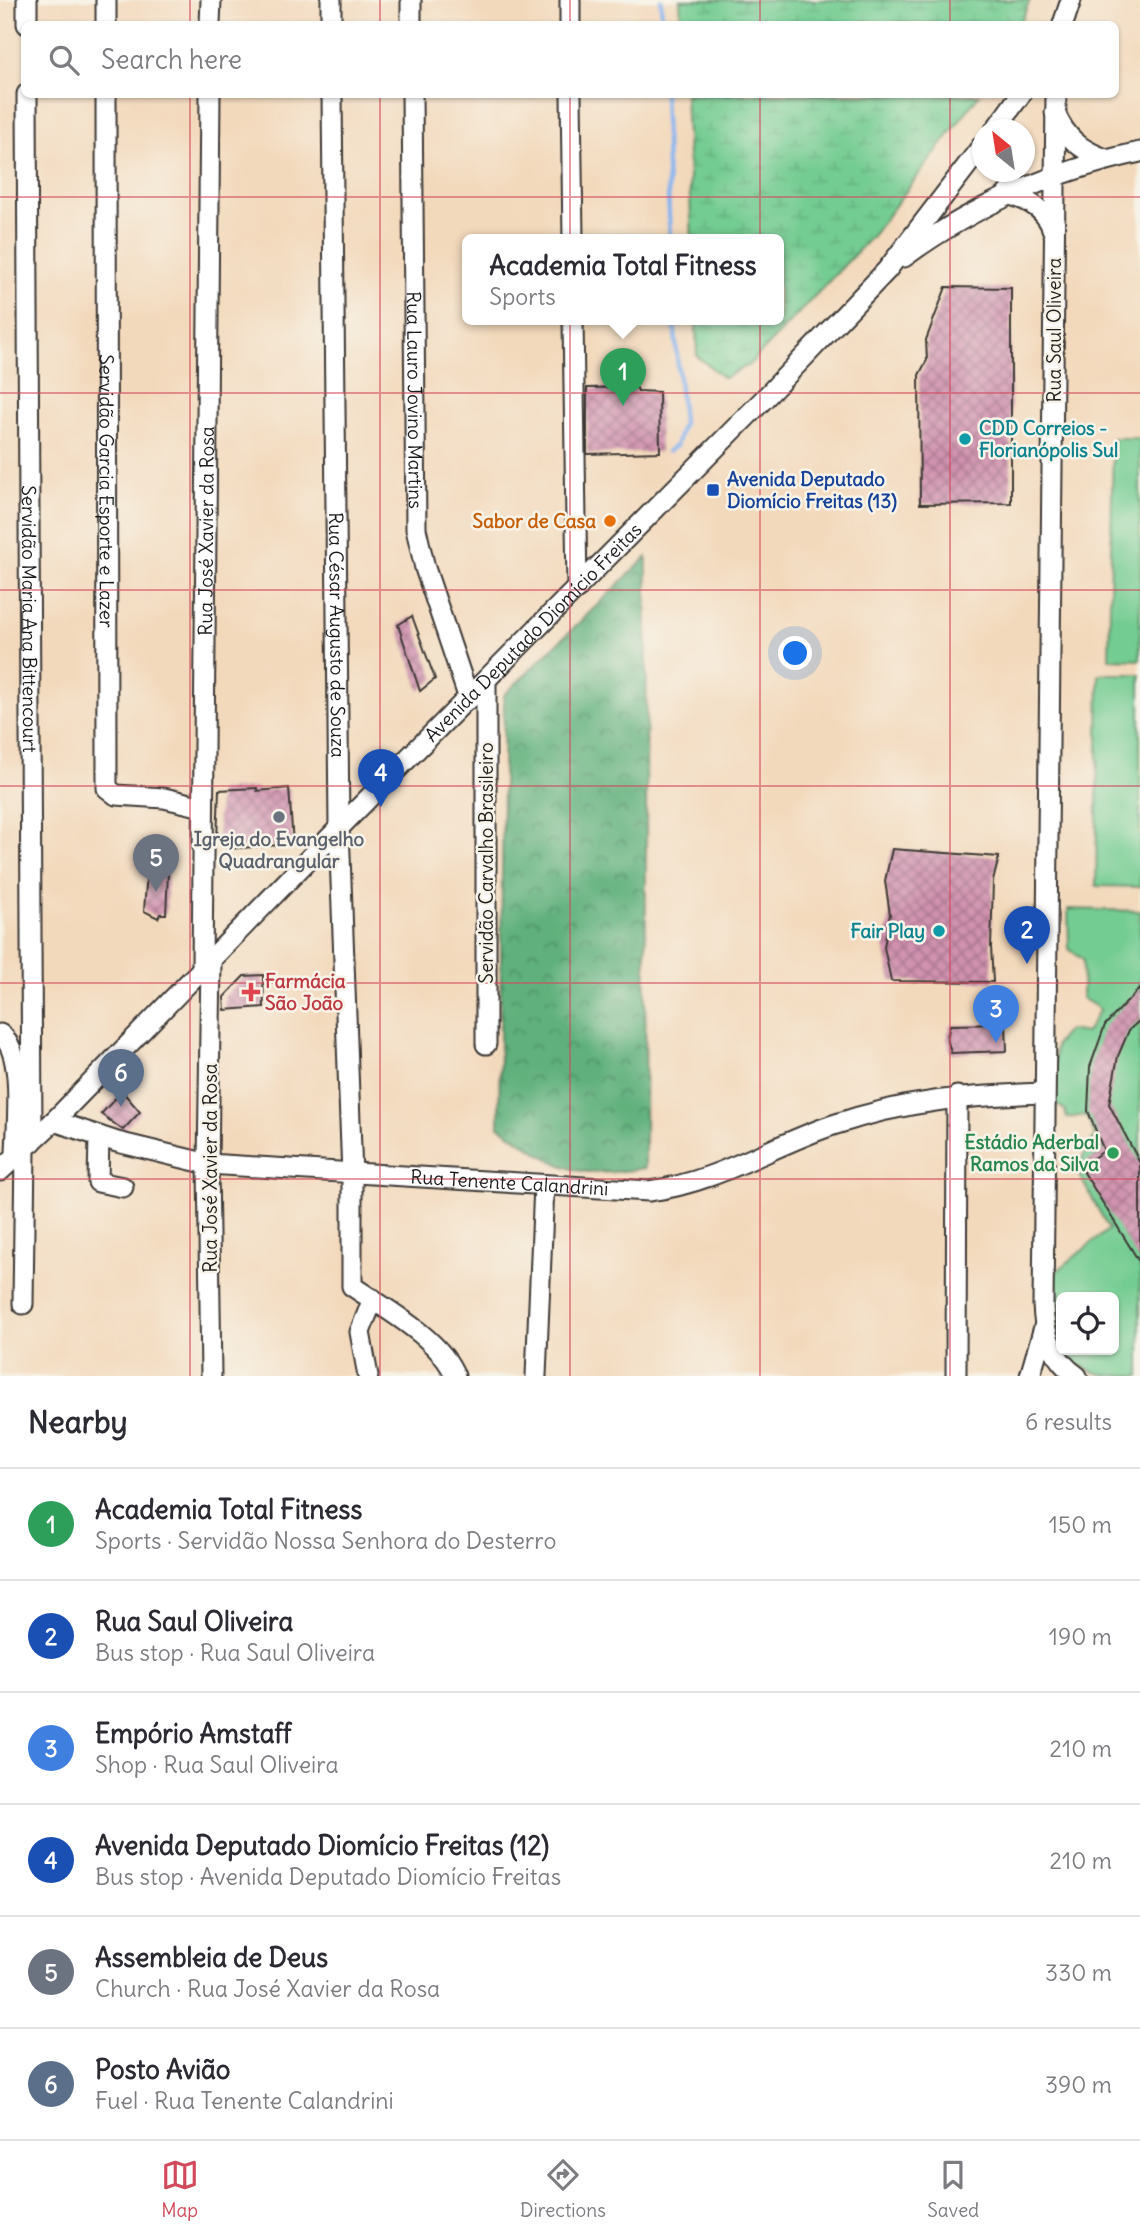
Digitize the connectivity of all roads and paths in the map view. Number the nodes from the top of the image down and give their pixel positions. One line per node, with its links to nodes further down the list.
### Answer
1 (27, 0): 8 (street)
2 (106, 0): 9 (street)
3 (211, 0): 10 (street)
4 (331, 0): 11 (street)
5 (411, 0): 12 (street)
6 (570, 0): 13 (street)
7 (1071, 0): 14 (street)
8 (27, 21)
9 (106, 21)
10 (210, 21)
11 (331, 21)
12 (411, 21)
13 (570, 21)
14 (1064, 21)
15 (27, 98): 40 (street, Servidão Maria Ana Bittencourt)
16 (106, 98): 36 (street, Servidão Garcia Esporte e Lazer)
17 (210, 98): 36 (street, Rua José Xavier da Rosa)
18 (332, 98): 37 (street, Rua César Augusto de Souza)
19 (412, 98): 35 (street, Rua Lauro Jovino Martins)
20 (571, 98): 29 (street)
21 (1018, 98): 23 (street)
22 (1055, 104): 26 (street); 27 (street, Rua Saul Oliveira)
23 (1003, 119)
24 (1140, 152): 26 (street, Avenida Deputado Diomício Freitas)
25 (972, 159): 31 (street, Avenida Deputado Diomício Freitas)
26 (1106, 159): 27 (street, Avenida Deputado Diomício Freitas)
27 (1054, 177): 28 (street, Avenida Deputado Diomício Freitas); 30 (street, Rua Saul Oliveira)
28 (1007, 194): 30 (street, Rua Saul Oliveira); 31 (street, Avenida Deputado Diomício Freitas)
29 (572, 234)
30 (1055, 238): 44 (street, Rua Saul Oliveira)
31 (887, 270): 33 (street, Avenida Deputado Diomício Freitas)
32 (573, 325): 33 (street)
33 (577, 589): 34 (street, Avenida Deputado Diomício Freitas)
34 (486, 682): 35 (street, Avenida Deputado Diomício Freitas); 41 (street, Servidão Carvalho Brasileiro)
35 (469, 699): 37 (street, Avenida Deputado Diomício Freitas)
36 (203, 807): 38 (street, Rua José Xavier da Rosa)
37 (339, 828): 38 (street, Avenida Deputado Diomício Freitas); 51 (street, Rua César Augusto de Souza)
38 (206, 965): 46 (street, Avenida Deputado Diomício Freitas); 49 (street, Rua José Xavier da Rosa)
39 (0, 1034): 42 (street)
40 (31, 1044): 42 (street); 43 (street, Servidão Maria Ana Bittencourt)
41 (486, 1044)
42 (16, 1069): 43 (street); 48 (street)
43 (32, 1093): 48 (street, Servidão Maria Ana Bittencourt)
44 (1043, 1093): 45 (street, Rua Tenente Calandrini); 56 (street, Rua Saul Oliveira)
45 (957, 1096): 52 (street, Rua Tenente Calandrini); 61 (street)
46 (54, 1121): 47 (street, Rua Tenente Calandrini); 48 (street, Avenida Deputado Diomício Freitas)
47 (99, 1136): 49 (street, Rua Tenente Calandrini); 53 (street)
48 (24, 1150): 50 (street, Avenida Deputado Diomício Freitas); 55 (street)
49 (208, 1164): 51 (street, Rua Tenente Calandrini); 57 (street, Rua José Xavier da Rosa)
50 (0, 1171)
51 (352, 1175): 52 (street, Rua Tenente Calandrini); 54 (street, Rua César Augusto de Souza)
52 (544, 1185): 60 (street)
53 (123, 1187)
54 (373, 1300): 58 (street); 59 (street)
55 (23, 1304)
56 (1044, 1327): 62 (street); 63 (street, Rua Saul Oliveira)
57 (211, 1376)
58 (368, 1376)
59 (455, 1376)
60 (536, 1376)
61 (956, 1376)
62 (1030, 1376)
63 (1077, 1376)

